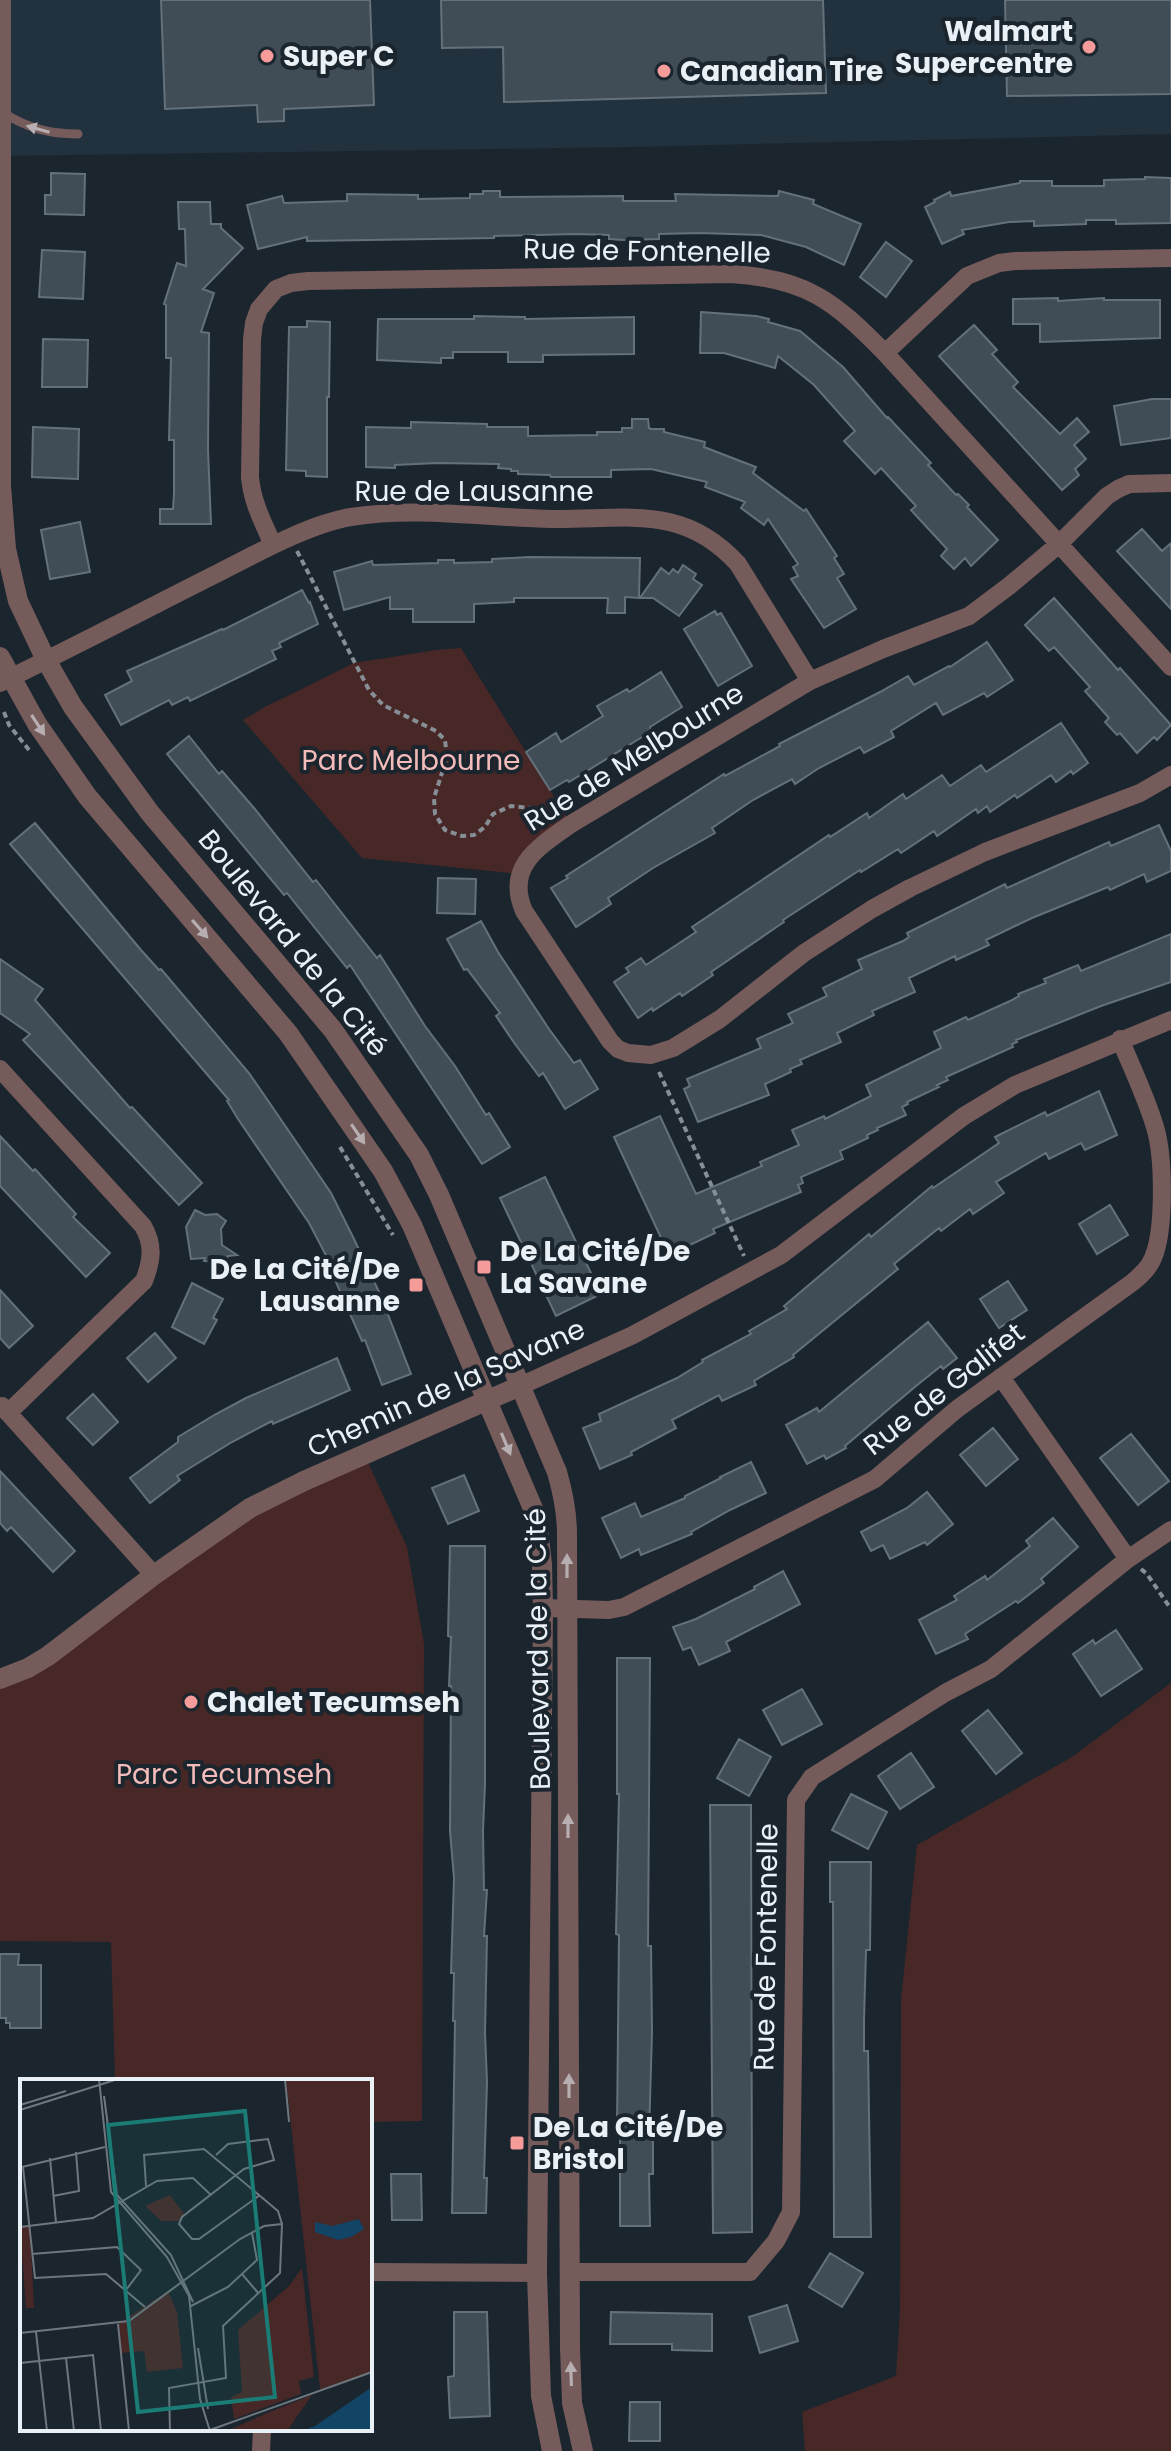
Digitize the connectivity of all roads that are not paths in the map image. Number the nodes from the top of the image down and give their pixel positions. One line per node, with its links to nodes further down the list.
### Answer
1 (1, 0): 2 (street, Boulevard de la Cité)
2 (1, 111): 3 (lane, one-way to 2); 4 (street, Boulevard de la Cité)
3 (78, 134)
4 (1, 179): 11 (street, Boulevard de la Cité)
5 (1171, 258): 6 (street)
6 (885, 353): 8 (street, Rue de Fontenelle); 9 (street, Rue de Fontenelle)
7 (1171, 483): 9 (street, Rue de Melbourne)
8 (282, 542): 11 (street, Rue de Lausanne); 14 (street, Rue de Lausanne)
9 (1058, 545): 12 (street, Rue de Fontenelle); 14 (street, Rue de Melbourne)
10 (0, 657): 13 (street, Boulevard de la Cité)
11 (46, 660): 13 (street, Rue de Lausanne); 20 (street, Boulevard de la Cité)
12 (1171, 667)
13 (5, 680): 21 (street, Boulevard de la Cité, one-way to 21)
14 (810, 681): 15 (street, Rue de Melbourne)
15 (1171, 775)
16 (1171, 1020): 17 (street, Chemin de la Savane)
17 (1120, 1039): 19 (street, Rue de Galifet); 20 (street, Chemin de la Savane)
18 (0, 1069): 22 (street)
19 (1001, 1377): 24 (street); 27 (street, Rue de Galifet)
20 (520, 1386): 21 (street, Chemin de la Savane); 27 (street, Boulevard de la Cité, one-way to 20)
21 (487, 1400): 25 (street, Chemin de la Savane); 26 (street, Boulevard de la Cité, one-way to 26)
22 (4, 1408): 25 (street)
23 (1171, 1530): 24 (street, Rue de Fontenelle)
24 (1128, 1559): 30 (street, Rue de Fontenelle)
25 (154, 1575): 28 (street, Chemin de la Savane)
26 (543, 1608): 27 (street, Rue de Galifet); 31 (street, Boulevard de la Cité)
27 (567, 1610): 30 (street, Boulevard de la Cité, one-way to 27)
28 (0, 1679)
29 (372, 2272): 31 (street)
30 (570, 2272): 31 (street); 35 (street, Boulevard de la Cité, one-way to 30)
31 (537, 2273): 34 (street, Boulevard de la Cité)
32 (262, 2431): 33 (street)
33 (261, 2451)
34 (552, 2451)
35 (583, 2451)

